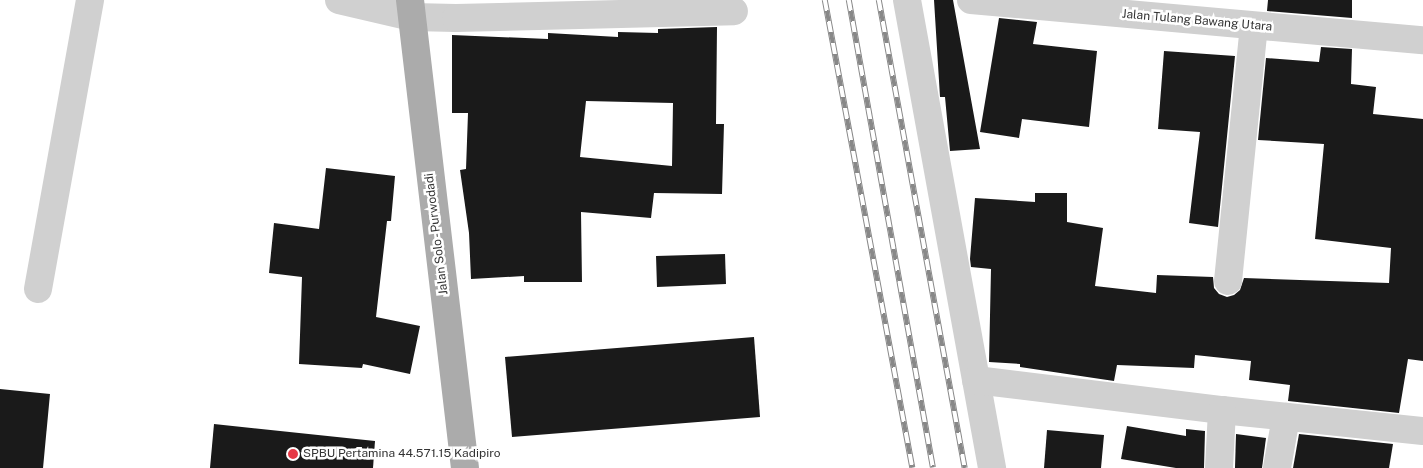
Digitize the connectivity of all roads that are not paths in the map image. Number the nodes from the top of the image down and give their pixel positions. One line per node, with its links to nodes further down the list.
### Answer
1 (90, 0): 11 (street)
2 (339, 0): 6 (street)
3 (907, 0): 12 (street)
4 (971, 0): 5 (street, Jalan Tulang Bawang Utara)
5 (1150, 8): 8 (street, Jalan Tulang Bawang Utara)
6 (411, 9): 7 (street); 16 (main road, Jalan Solo - Purwodadi)
7 (734, 11)
8 (1254, 26): 9 (street, Jalan Tulang Bawang Utara); 10 (street)
9 (1423, 40)
10 (1228, 281)
11 (38, 289)
12 (976, 380): 13 (street); 17 (street)
13 (1222, 410): 14 (street); 18 (street)
14 (1286, 417): 15 (street); 19 (street)
15 (1423, 431)
16 (465, 468)
17 (992, 468)
18 (1219, 468)
19 (1277, 468)

